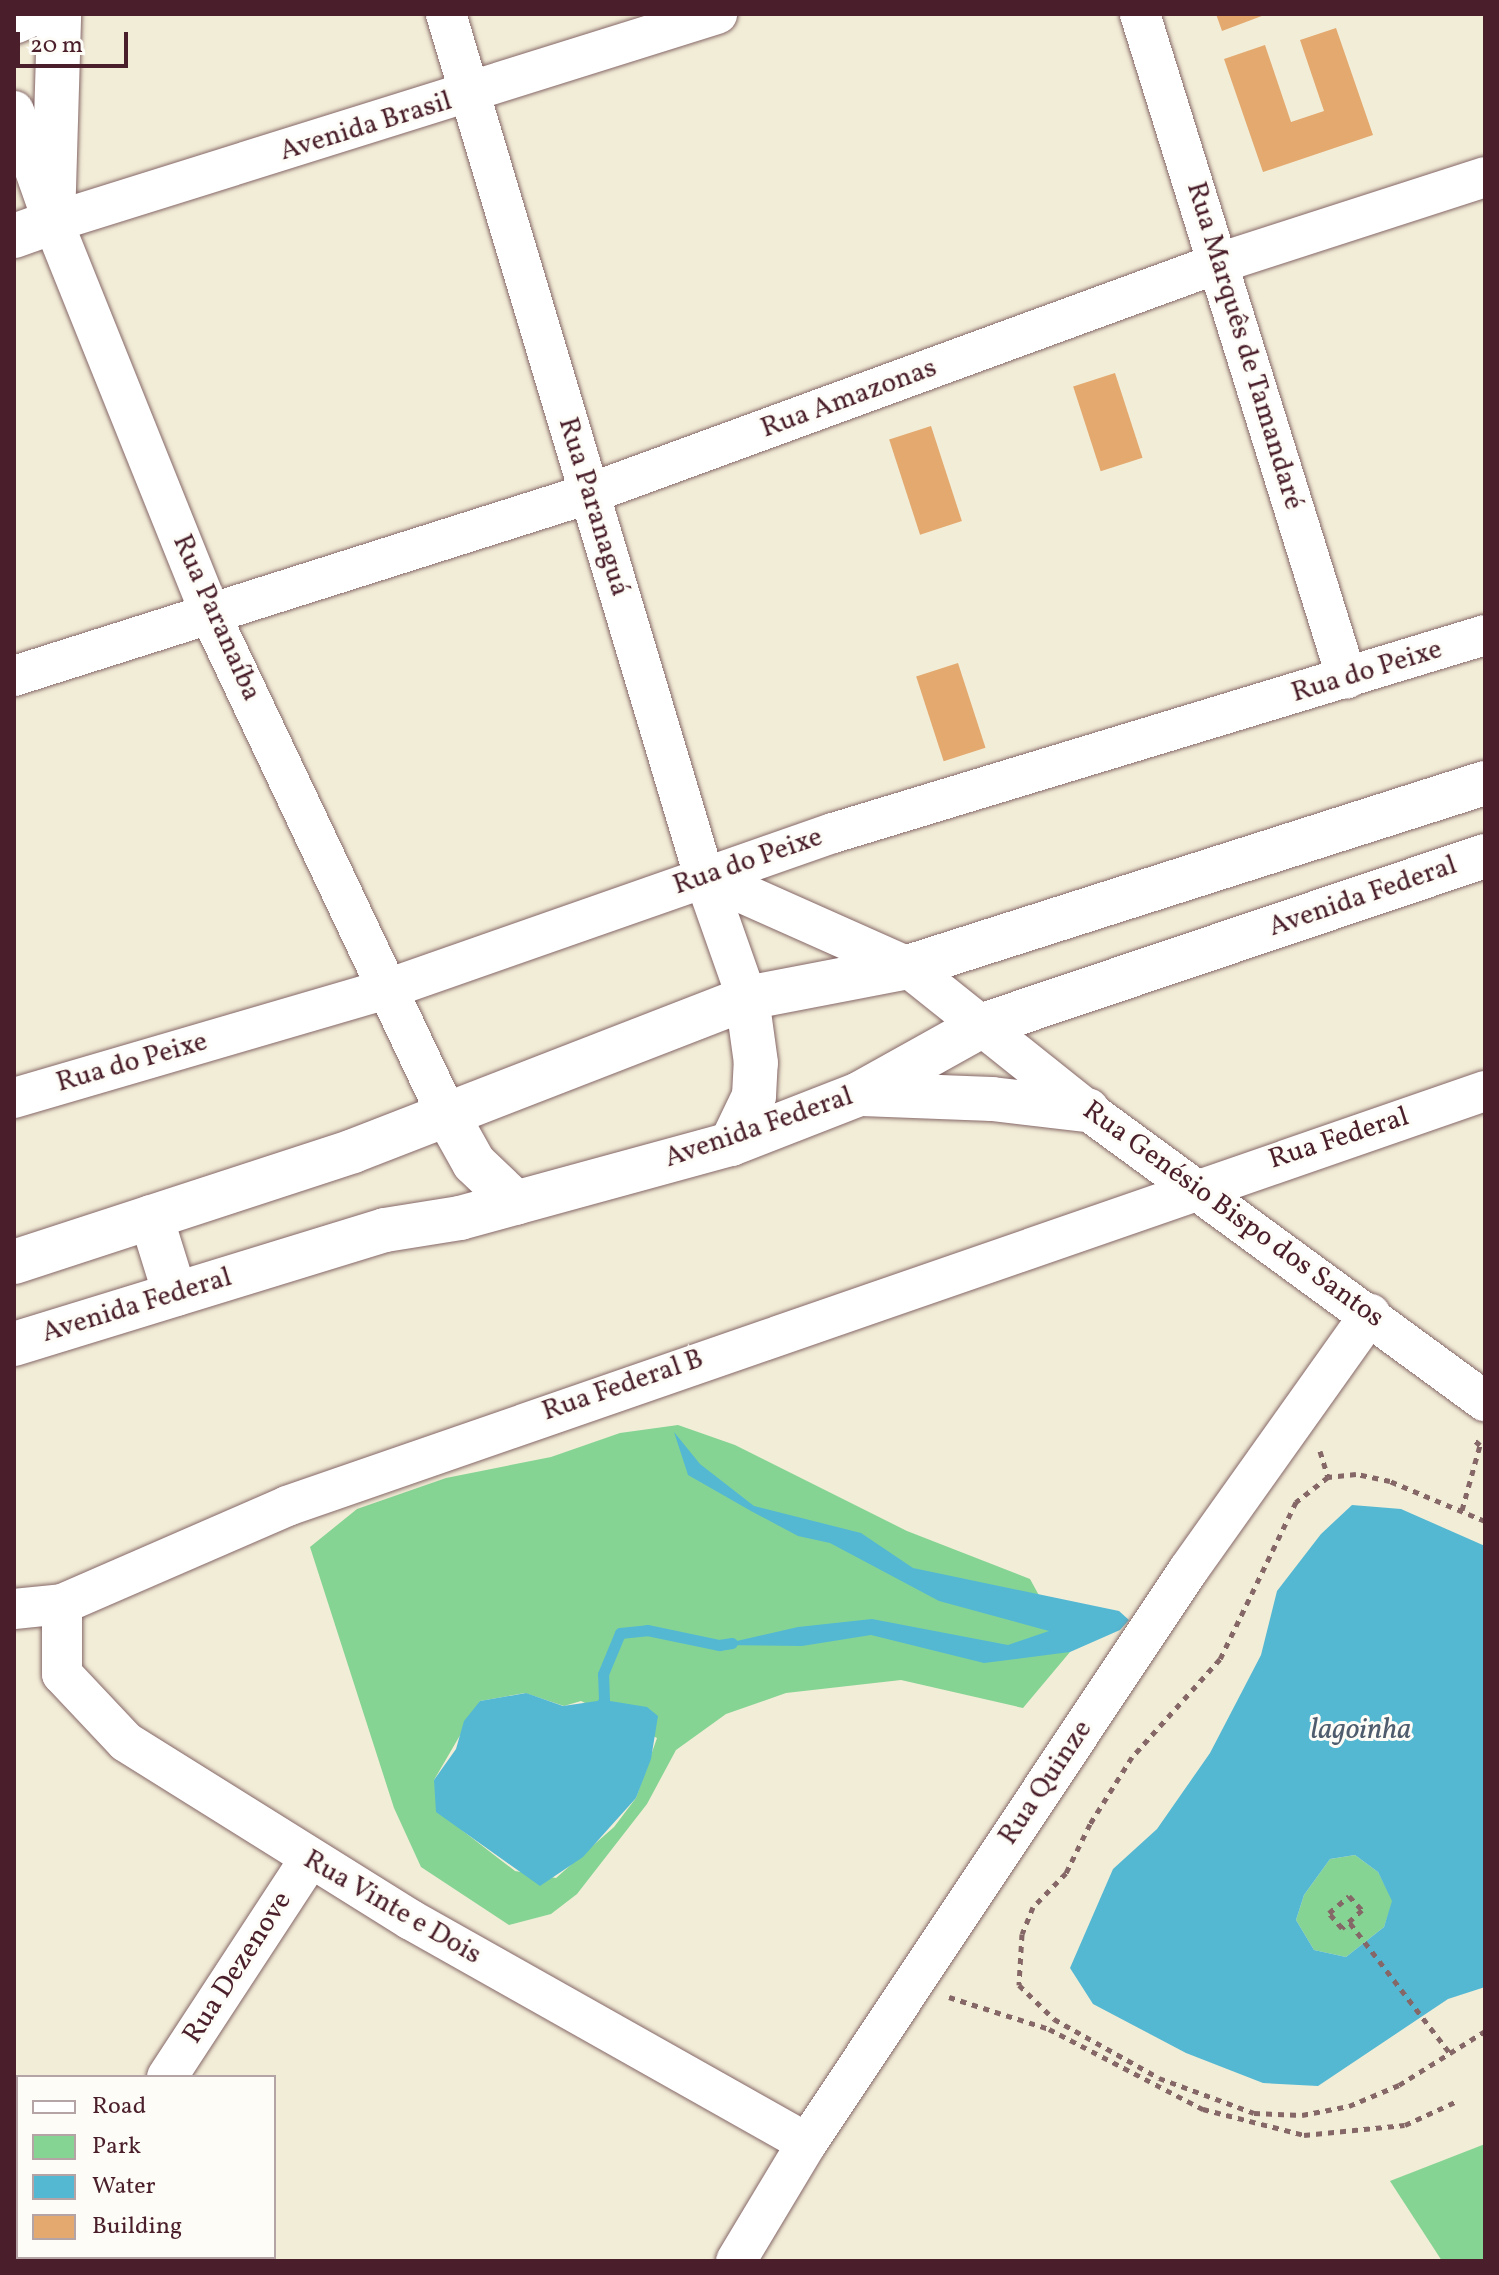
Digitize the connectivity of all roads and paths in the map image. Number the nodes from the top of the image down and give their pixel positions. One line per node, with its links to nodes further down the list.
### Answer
1 (32, 14): 6 (main road)
2 (59, 14): 10 (main road)
3 (446, 14): 7 (street, Rua Paranaguá)
4 (717, 14): 7 (street, Avenida Brasil)
5 (1140, 14): 11 (street, Rua Marquês de Tamandaré)
6 (14, 22)
7 (469, 95): 10 (street, Avenida Brasil); 12 (street, Rua Paranaguá)
8 (14, 111): 10 (street, Rua Paranaíba)
9 (1485, 177): 11 (street, Rua Amazonas)
10 (33, 229): 13 (street, Rua Paranaíba)
11 (1219, 263): 12 (street, Rua Amazonas); 16 (street, Rua Marquês de Tamandaré)
12 (588, 494): 13 (street, Rua Amazonas); 19 (street, Rua Paranaguá)
13 (211, 616): 15 (street, Rua Amazonas); 21 (street, Rua Paranaíba)
14 (1485, 635): 16 (street, Rua do Peixe)
15 (14, 676)
16 (1347, 679): 19 (street, Rua do Peixe)
17 (1473, 787): 18 (main road); 20 (main road)
18 (1484, 856): 23 (main road, Avenida Federal)
19 (704, 876): 20 (street, Rua Genésio Bispo dos Santos); 21 (street, Rua do Peixe); 22 (street, Rua Paranaguá)
20 (908, 967): 22 (main road); 23 (street, Rua Genésio Bispo dos Santos)
21 (390, 988): 26 (street, Rua do Peixe); 28 (street, Rua Paranaíba)
22 (747, 998): 28 (main road); 29 (main road)
23 (983, 1025): 25 (main road, Avenida Federal); 27 (street, Rua Genésio Bispo dos Santos)
24 (1485, 1091): 30 (street, Rua Federal)
25 (859, 1094): 27 (main road); 29 (main road, Avenida Federal)
26 (14, 1098)
27 (1087, 1110): 30 (street, Rua Genésio Bispo dos Santos)
28 (446, 1113): 31 (main road); 32 (main road)
29 (731, 1144): 31 (main road, Avenida Federal)
30 (1192, 1188): 35 (street, Rua Genésio Bispo dos Santos); 42 (street, Rua Federal B)
31 (516, 1203): 34 (main road, Avenida Federal)
32 (151, 1217): 33 (main road); 34 (main road)
33 (14, 1262)
34 (175, 1294): 36 (main road, Avenida Federal)
35 (1370, 1314): 37 (street, Rua Genésio Bispo dos Santos); 47 (street, Rua Quinze)
36 (14, 1344)
37 (1477, 1419): 40 (path)
38 (1319, 1447): 39 (path)
39 (1328, 1477): 40 (path); 49 (path)
40 (1462, 1510): 41 (path)
41 (1485, 1521)
42 (62, 1604): 43 (street, Rua Federal B); 44 (street, Rua Vinte e Dois)
43 (14, 1609)
44 (309, 1860): 50 (street, Rua Dezenove); 52 (street, Rua Vinte e Dois)
45 (1329, 1913): 45 (path)
46 (1350, 1923): 49 (path)
47 (908, 1989): 51 (path); 52 (street, Rua Quinze)
48 (1485, 2031): 49 (path)
49 (1449, 2052)
50 (168, 2075)
51 (1455, 2102)
52 (807, 2143): 53 (street, Rua Quinze)
53 (736, 2261)

